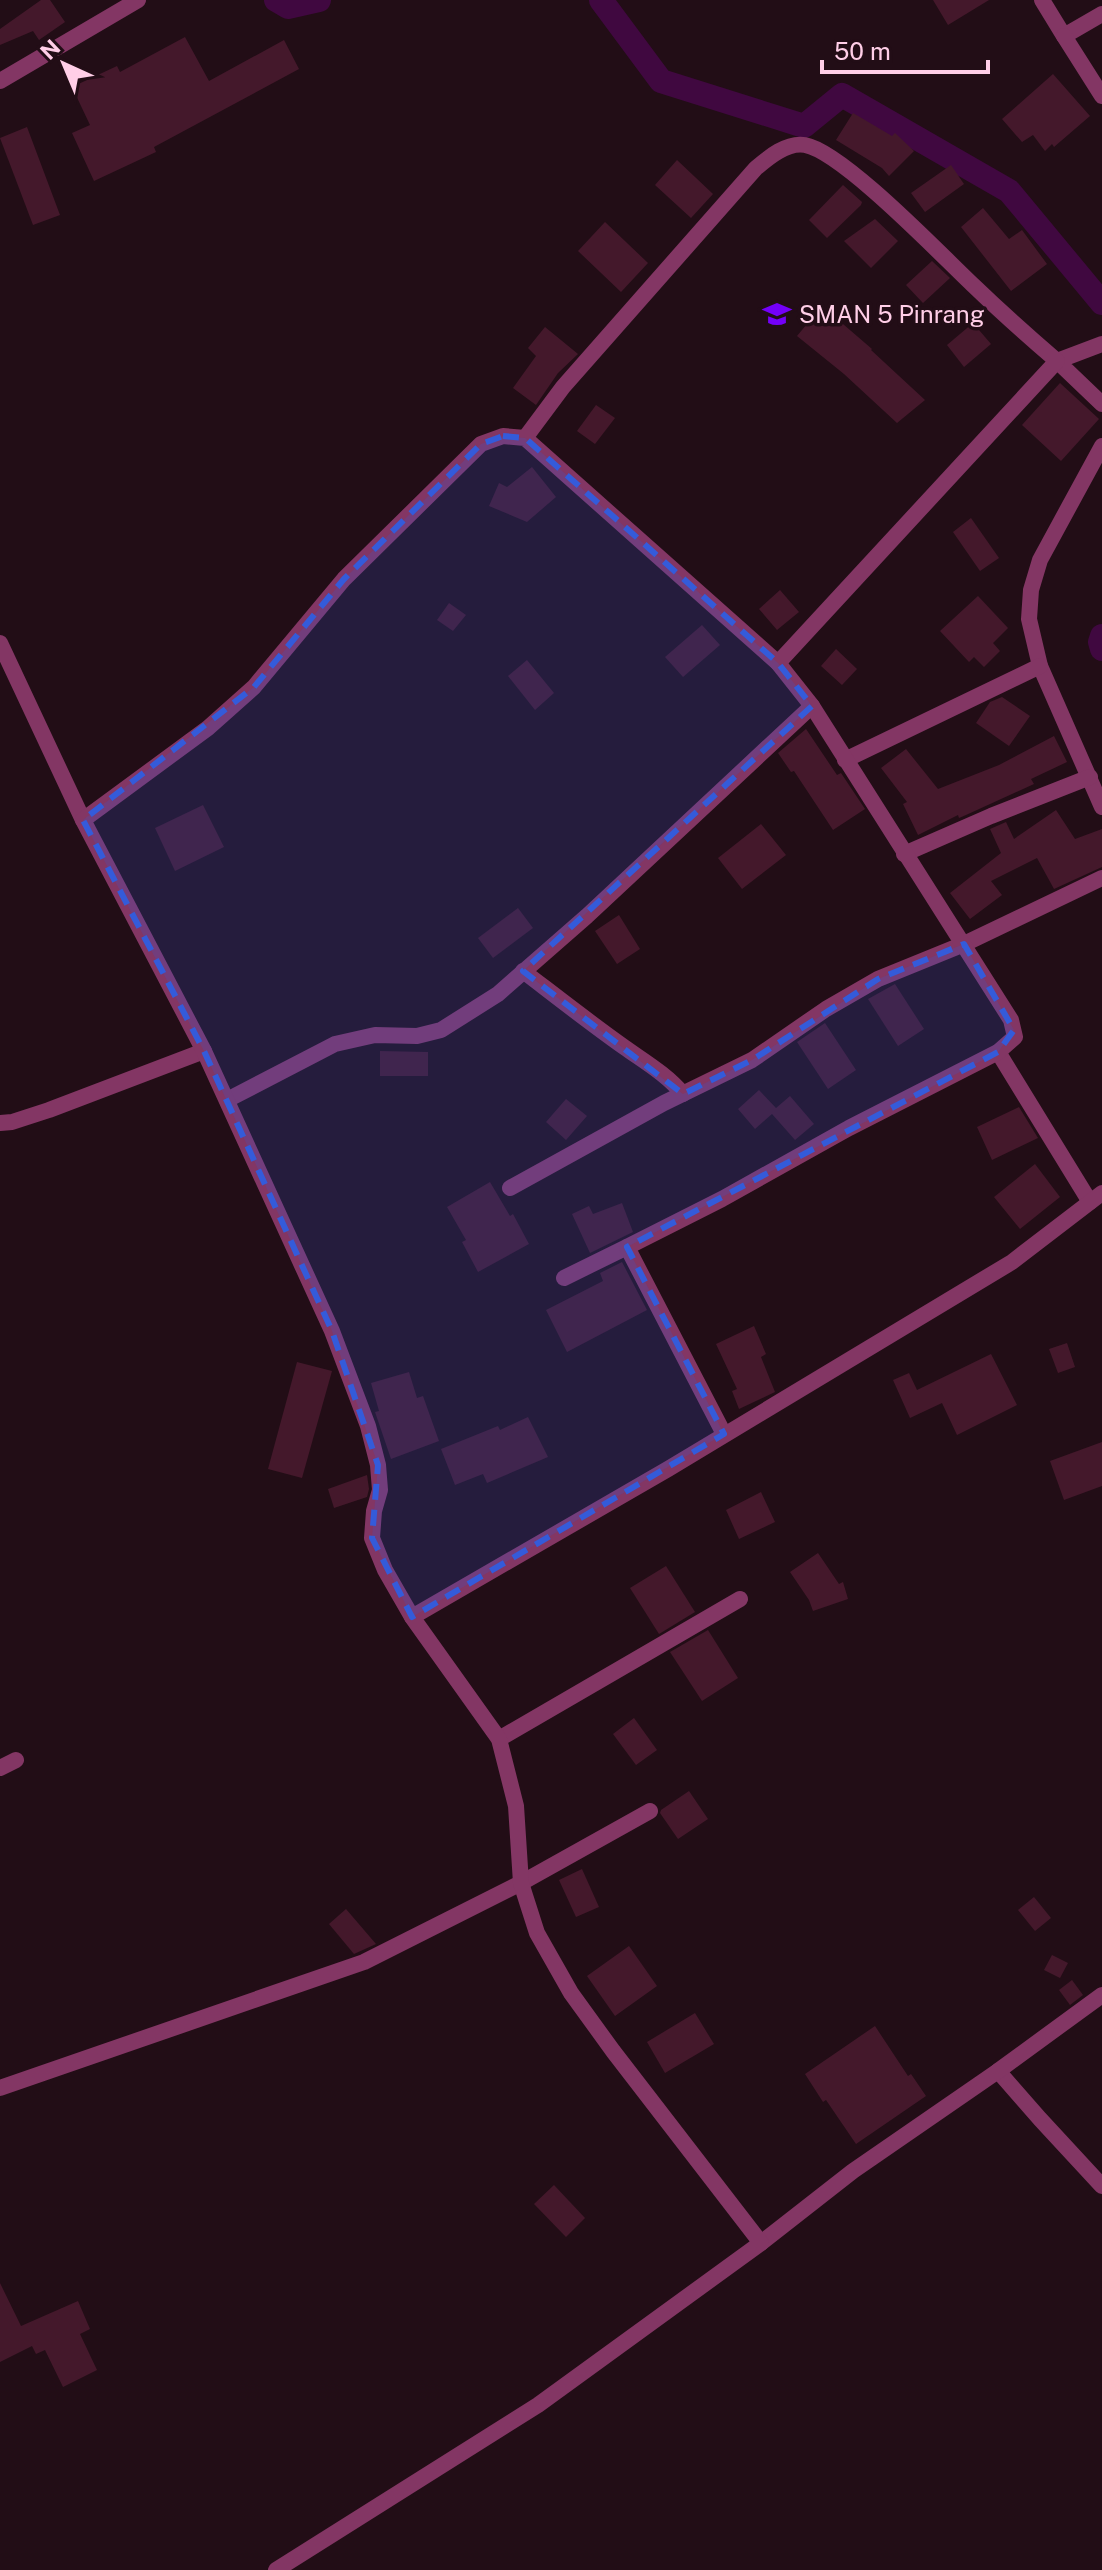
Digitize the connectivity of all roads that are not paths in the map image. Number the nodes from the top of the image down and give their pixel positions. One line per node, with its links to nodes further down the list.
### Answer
1 (138, 0): 5 (street)
2 (1042, 0): 4 (street)
3 (1102, 14): 4 (street)
4 (1064, 36): 6 (street)
5 (0, 81)
6 (1102, 96)
7 (1102, 344): 8 (street)
8 (1057, 361): 9 (street); 10 (street); 13 (street)
9 (1102, 404)
10 (525, 438): 13 (street); 19 (street)
11 (1102, 446): 14 (street)
12 (0, 643): 19 (street)
13 (778, 663): 15 (street)
14 (1040, 666): 16 (street); 17 (street)
15 (812, 706): 16 (street); 23 (street)
16 (845, 760): 20 (street)
17 (1090, 777): 18 (street); 20 (street)
18 (1102, 807)
19 (83, 820): 24 (street)
20 (904, 854): 22 (street)
21 (1102, 878): 22 (street)
22 (964, 944): 25 (street); 26 (street)
23 (523, 971): 26 (street); 27 (street)
24 (204, 1051): 27 (street); 28 (street)
25 (998, 1052): 30 (street); 31 (street)
26 (683, 1094): 29 (street)
27 (227, 1100): 35 (street)
28 (0, 1123)
29 (510, 1188)
30 (1096, 1197): 33 (street)
31 (627, 1247): 32 (street); 33 (street)
32 (564, 1278)
33 (724, 1434): 35 (street)
34 (740, 1599): 36 (street)
35 (412, 1617): 36 (street)
36 (499, 1739): 40 (street)
37 (16, 1760): 38 (street)
38 (0, 1768)
39 (650, 1811): 40 (street)
40 (521, 1883): 43 (street); 45 (street)
41 (1102, 1995): 42 (street)
42 (998, 2071): 44 (street); 45 (street)
43 (0, 2088)
44 (1102, 2186)
45 (761, 2243): 46 (street)
46 (276, 2570)

